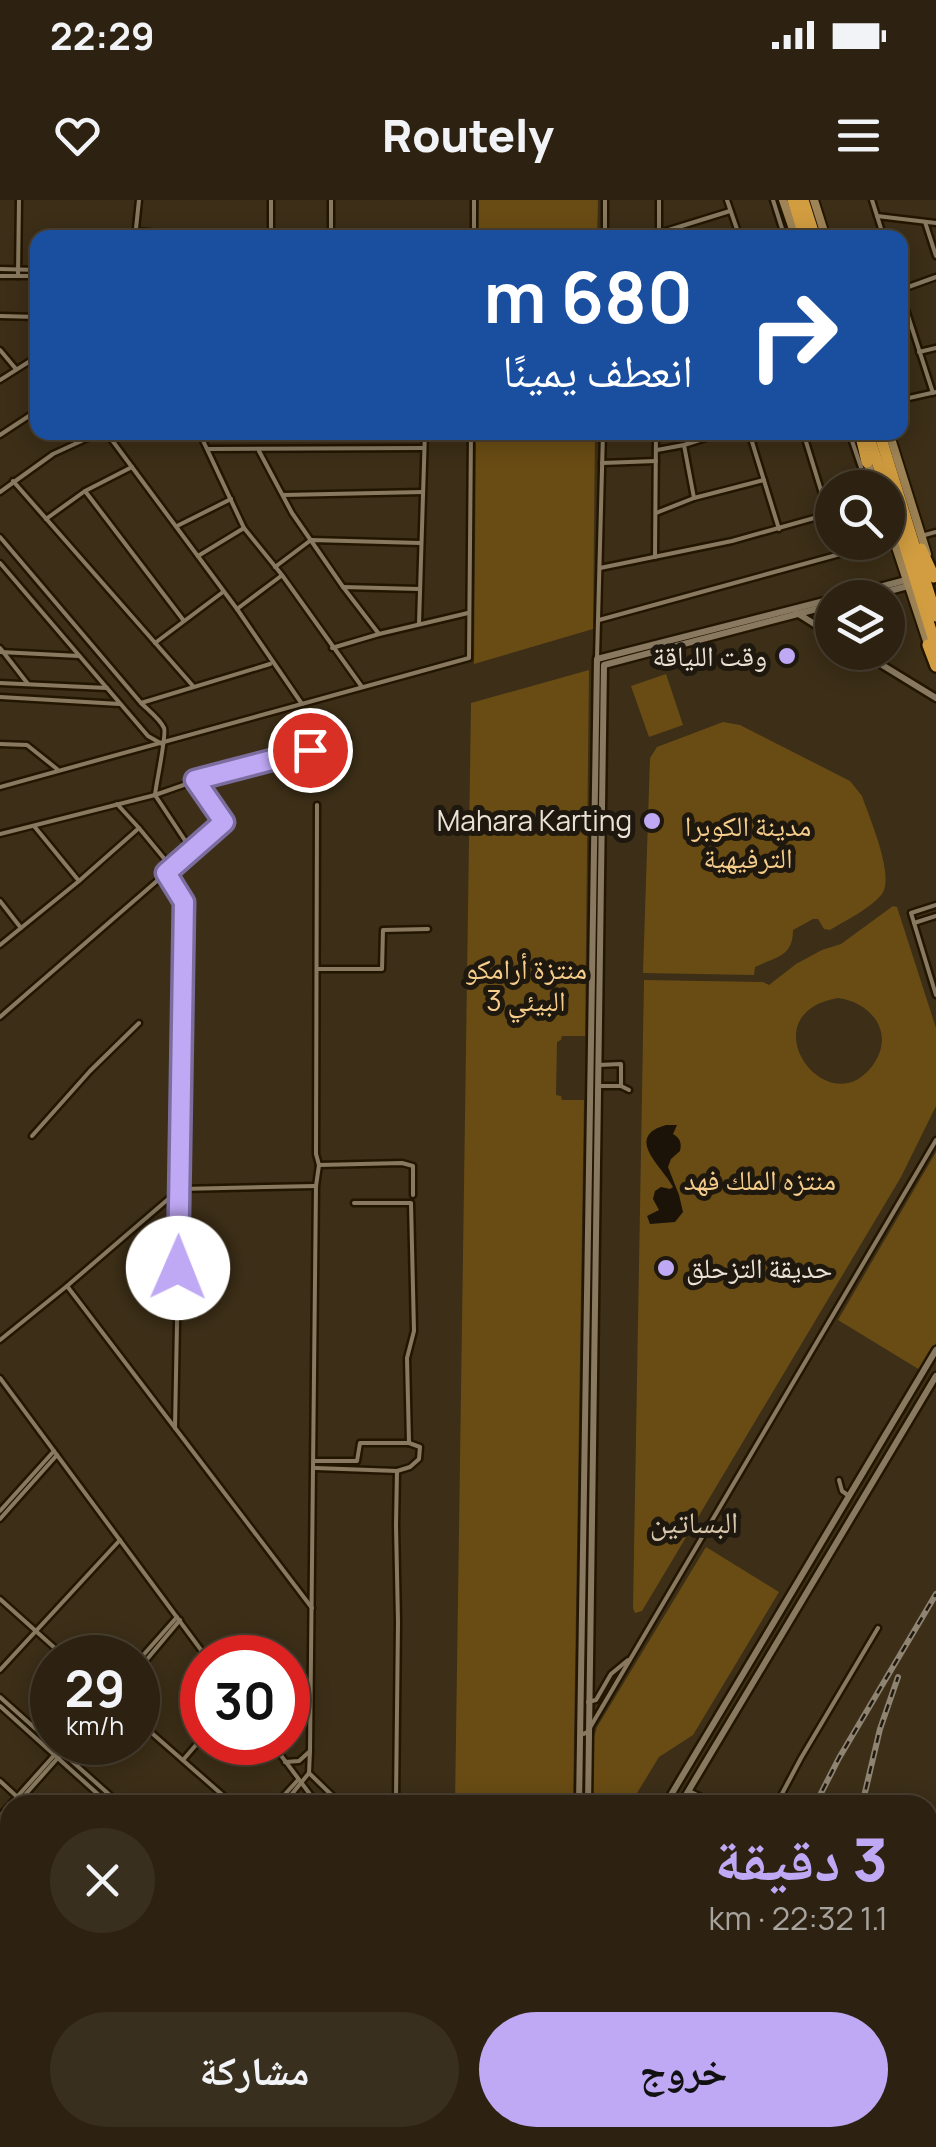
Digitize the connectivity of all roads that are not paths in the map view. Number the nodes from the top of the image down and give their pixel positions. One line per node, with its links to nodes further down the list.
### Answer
1 (19, 200): 32 (street)
2 (139, 200): 16 (street)
3 (271, 200): 17 (street)
4 (330, 200): 18 (street)
5 (474, 200): 19 (street)
6 (606, 200): 20 (street)
7 (659, 200): 21 (street)
8 (727, 200): 12 (street)
9 (773, 200): 24 (street)
10 (872, 200): 13 (street)
11 (799, 202): 25 (main road); 26 (highway); 27 (highway); 28 (main road)
12 (730, 211): 22 (street); 23 (street)
13 (877, 216): 14 (street); 29 (street)
14 (925, 222): 15 (street); 30 (street)
15 (936, 223)
16 (135, 230)
17 (271, 230)
18 (331, 230)
19 (474, 230)
20 (605, 230)
21 (659, 230)
22 (674, 230)
23 (737, 230)
24 (782, 230)
25 (797, 230)
26 (804, 230)
27 (811, 230)
28 (820, 230)
29 (881, 230)
30 (936, 256)
31 (0, 272): 32 (street)
32 (18, 273): 33 (street)
33 (30, 273)
34 (936, 277): 35 (street)
35 (908, 287)
36 (0, 316): 38 (street)
37 (908, 316): 41 (street)
38 (30, 317)
39 (936, 348): 41 (street)
40 (0, 350): 43 (street)
41 (919, 352): 45 (street)
42 (30, 361): 43 (street)
43 (16, 370): 44 (street)
44 (0, 380)
45 (934, 393): 46 (street)
46 (908, 398)
47 (30, 415): 48 (street)
48 (0, 435)
49 (84, 440): 79 (street)
50 (106, 440): 72 (street)
51 (202, 440): 66 (street)
52 (424, 440): 65 (street)
53 (472, 440): 115 (street)
54 (603, 440): 71 (street)
55 (656, 440): 68 (street)
56 (700, 440): 64 (street)
57 (752, 440): 78 (street)
58 (806, 440): 73 (street)
59 (852, 440): 74 (street)
60 (863, 440): 70 (highway)
61 (866, 440): 76 (highway)
62 (882, 440): 77 (highway)
63 (891, 440): 95 (main road)
64 (684, 445): 68 (street); 84 (street)
65 (424, 448): 67 (street); 82 (street)
66 (208, 450): 67 (street); 85 (street)
67 (258, 450): 83 (street)
68 (656, 450): 69 (street)
69 (656, 462): 71 (street); 87 (street)
70 (867, 462): 75 (main road)
71 (602, 463): 106 (street)
72 (132, 467): 80 (street); 91 (street)
73 (816, 470)
74 (862, 470)
75 (870, 470)
76 (879, 470)
77 (891, 470)
78 (764, 480): 84 (street); 93 (street)
79 (13, 481): 81 (street); 90 (street)
80 (85, 490): 90 (street); 119 (street)
81 (0, 492)
82 (423, 492): 83 (street); 98 (street)
83 (282, 495): 97 (street)
84 (694, 498): 87 (street)
85 (231, 500): 91 (street); 92 (street)
86 (905, 509): 108 (highway)
87 (656, 513): 101 (street)
88 (905, 513): 117 (highway)
89 (815, 518): 93 (street)
90 (46, 519): 123 (street)
91 (176, 526): 100 (street)
92 (244, 528): 100 (street); 105 (street)
93 (778, 529): 101 (street)
94 (936, 532): 95 (street)
95 (921, 536): 108 (main road)
96 (0, 537): 141 (street)
97 (311, 540): 98 (street); 105 (street); 110 (street)
98 (421, 543): 111 (street)
99 (905, 552): 124 (highway)
100 (198, 556): 112 (street)
101 (655, 556): 106 (street)
102 (820, 560): 118 (street)
103 (900, 560): 109 (main road)
104 (0, 564): 127 (street)
105 (275, 566): 107 (street)
106 (600, 568): 118 (street)
107 (282, 575): 114 (street); 125 (street)
108 (935, 578)
109 (907, 583): 124 (main road)
110 (344, 588): 111 (street); 122 (street)
111 (420, 589): 120 (street)
112 (224, 591): 114 (street); 119 (street)
113 (815, 606): 116 (street)
114 (237, 608): 129 (street)
115 (470, 612): 120 (street); 138 (street)
116 (795, 612): 121 (street); 128 (street); 130 (street)
117 (936, 616)
118 (599, 620): 128 (street)
119 (184, 622): 123 (street)
120 (419, 624): 122 (street)
121 (815, 624)
122 (379, 634): 125 (street)
123 (155, 643): 136 (street)
124 (932, 646): 131 (highway); 133 (main road)
125 (332, 648): 138 (street)
126 (1, 651): 127 (street); 135 (street)
127 (79, 656): 137 (street)
128 (597, 659): 130 (street); 144 (street)
129 (273, 663): 136 (street); 143 (street)
130 (604, 665): 144 (street)
131 (936, 666)
132 (890, 670): 140 (street)
133 (936, 674)
134 (0, 684): 135 (street)
135 (28, 685): 137 (street)
136 (193, 686): 141 (street)
137 (106, 688): 142 (street)
138 (362, 688): 143 (street)
139 (0, 697): 142 (street)
140 (936, 698)
141 (141, 703): 147 (street)
142 (120, 704): 147 (street)
143 (302, 704): 147 (street)
144 (600, 717): 171 (street)
145 (348, 739): 149 (street)
146 (0, 744): 148 (street)
147 (162, 744): 148 (street); 151 (street)
148 (59, 770): 150 (street)
149 (195, 780): 151 (street); 157 (street)
150 (0, 787)
151 (155, 795): 152 (street); 157 (street)
152 (117, 804): 154 (street); 155 (street)
153 (317, 805): 167 (street)
154 (33, 824): 156 (street); 159 (street)
155 (138, 828): 158 (street); 159 (street)
156 (0, 834)
157 (192, 851): 158 (street)
158 (166, 873): 169 (street); 180 (street)
159 (79, 881): 164 (street)
160 (0, 901): 164 (street)
161 (936, 905): 163 (street)
162 (936, 916): 163 (street)
163 (914, 923): 168 (street)
164 (21, 928): 166 (street)
165 (428, 929): 167 (street)
166 (0, 945)
167 (318, 969): 178 (street)
168 (936, 995)
169 (0, 1016)
170 (138, 1024): 176 (street)
171 (595, 1050): 172 (street); 175 (street)
172 (598, 1065): 173 (street); 175 (street)
173 (621, 1086): 174 (street); 175 (street)
174 (629, 1090)
175 (595, 1091): 207 (street)
176 (32, 1136)
177 (936, 1140): 208 (street)
178 (318, 1165): 179 (street); 181 (street)
179 (316, 1186): 180 (street); 191 (street)
180 (180, 1188): 183 (street); 188 (street)
181 (413, 1194)
182 (354, 1204): 189 (street)
183 (68, 1286): 184 (street); 188 (street)
184 (0, 1340)
185 (936, 1350): 194 (street)
186 (936, 1376): 228 (street)
187 (0, 1378): 190 (street)
188 (175, 1428): 199 (street)
189 (409, 1443): 191 (street); 192 (street)
190 (55, 1453): 195 (street); 196 (street); 197 (street)
191 (314, 1465): 192 (street); 199 (street)
192 (397, 1471): 237 (street)
193 (839, 1480): 194 (street)
194 (849, 1496): 240 (street)
195 (0, 1512)
196 (0, 1519)
197 (120, 1540): 200 (street); 202 (street)
198 (0, 1599): 202 (street)
199 (312, 1608): 218 (street)
200 (178, 1619): 204 (street); 205 (street); 206 (street)
201 (878, 1628): 243 (street)
202 (36, 1632): 203 (street); 209 (street)
203 (39, 1635)
204 (190, 1635)
205 (160, 1638)
206 (160, 1642)
207 (586, 1644): 211 (street); 213 (street)
208 (631, 1658): 211 (street); 216 (street)
209 (0, 1670)
210 (0, 1698): 214 (street)
211 (589, 1702): 213 (street); 216 (street)
212 (0, 1706): 215 (street)
213 (580, 1707): 216 (street)
214 (30, 1726)
215 (30, 1730)
216 (584, 1732): 238 (street); 239 (street)
217 (160, 1740): 219 (street)
218 (310, 1751)
219 (180, 1757)
220 (49, 1765): 229 (street)
221 (70, 1765): 230 (street)
222 (72, 1765): 231 (street)
223 (189, 1765): 232 (street)
224 (288, 1765): 227 (street)
225 (309, 1765): 226 (street)
226 (309, 1773): 227 (street); 236 (street)
227 (300, 1781): 233 (street); 234 (street); 235 (street)
228 (688, 1791): 241 (street); 242 (street)
229 (22, 1795)
230 (100, 1795)
231 (109, 1795)
232 (223, 1795)
233 (285, 1795)
234 (290, 1795)
235 (310, 1795)
236 (332, 1795)
237 (396, 1795)
238 (580, 1795)
239 (587, 1795)
240 (672, 1795)
241 (686, 1795)
242 (697, 1795)
243 (781, 1795)

